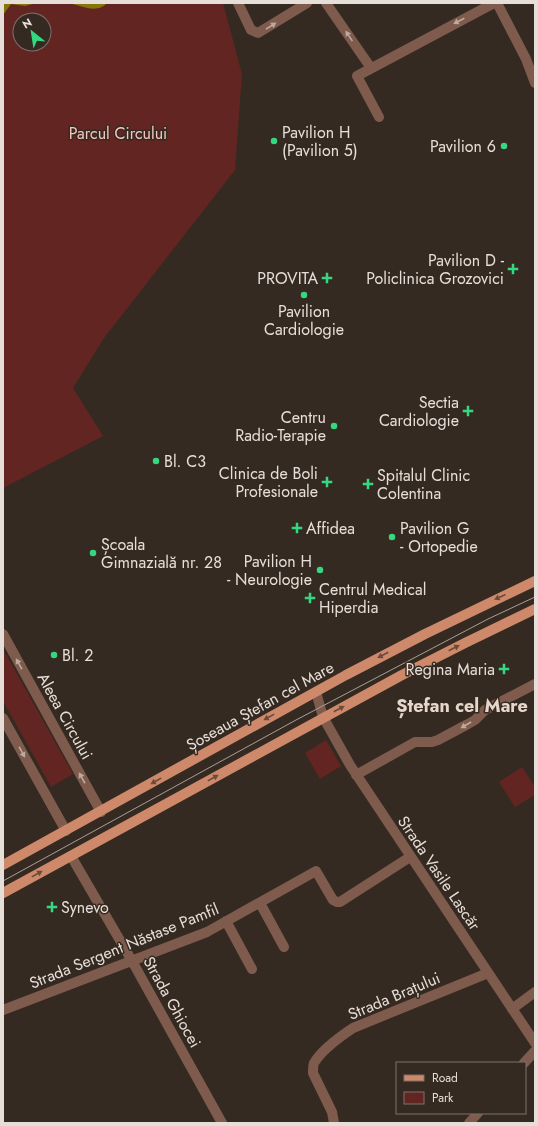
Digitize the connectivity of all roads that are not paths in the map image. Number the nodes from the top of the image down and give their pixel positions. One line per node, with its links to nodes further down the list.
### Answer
1 (238, 3): 2 (street, one-way to 2)
2 (307, 3)
3 (326, 3): 5 (street, one-way to 3)
4 (495, 3): 5 (street, one-way to 5); 6 (street)
5 (371, 68): 7 (street)
6 (535, 83)
7 (379, 117)
8 (535, 581): 12 (main road, Șoseaua Ștefan cel Mare, one-way to 12)
9 (535, 609): 13 (main road, one-way to 9)
10 (3, 634): 16 (street, Aleea Circului, one-way to 10)
11 (535, 684): 15 (street, one-way to 15)
12 (316, 692): 13 (street, Strada Vasile Lascăr); 16 (main road, Șoseaua Ștefan cel Mare, one-way to 16)
13 (323, 717): 15 (street, Strada Vasile Lascăr); 18 (main road, one-way to 13)
14 (3, 718): 17 (street, one-way to 17)
15 (356, 775): 19 (street, Strada Vasile Lascăr)
16 (101, 812): 17 (main road, Șoseaua Ștefan cel Mare)
17 (66, 830): 20 (main road, Șoseaua Ștefan cel Mare)
18 (71, 856): 21 (main road, one-way to 18); 25 (street, Strada Ghiocei)
19 (410, 857): 22 (street, Strada Sergent Năstase Pamfil); 27 (street, Strada Vasile Lascăr)
20 (3, 865)
21 (3, 893)
22 (260, 903): 23 (street, Strada Sergent Năstase Pamfil); 24 (street)
23 (226, 921): 25 (street, Strada Sergent Năstase Pamfil); 26 (street)
24 (284, 947)
25 (132, 961): 30 (street, Strada Sergent Năstase Pamfil); 35 (street, Strada Ghiocei)
26 (252, 969)
27 (488, 973): 29 (street, Strada Vasile Lascăr); 36 (street, Strada Brațului)
28 (535, 992): 29 (street)
29 (512, 1009): 31 (street, Strada Vasile Lascăr)
30 (3, 1010)
31 (535, 1043)
32 (535, 1051): 33 (street)
33 (525, 1062)
34 (477, 1114): 37 (street)
35 (222, 1123)
36 (334, 1123)
37 (469, 1123)

